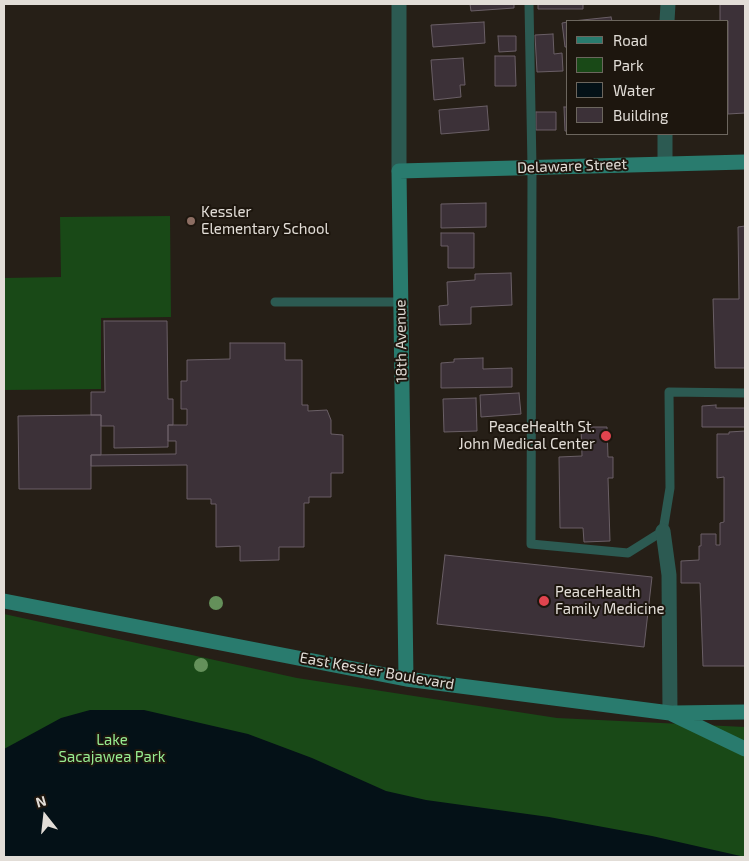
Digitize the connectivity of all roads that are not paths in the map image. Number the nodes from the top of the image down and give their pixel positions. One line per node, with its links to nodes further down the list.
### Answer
1 (399, 4): 9 (street, 18th Avenue)
2 (529, 4): 8 (lane)
3 (668, 4): 4 (street)
4 (667, 20)
5 (665, 135): 7 (street)
6 (745, 162): 7 (street, Delaware Street)
7 (665, 163): 8 (street, Delaware Street)
8 (532, 167): 9 (street, Delaware Street); 13 (lane)
9 (399, 171): 11 (street, 18th Avenue)
10 (275, 302): 11 (lane)
11 (401, 302): 15 (street, 18th Avenue)
12 (745, 393): 13 (lane)
13 (663, 531): 17 (street)
14 (4, 601): 15 (street, East Kessler Boulevard)
15 (406, 679): 17 (street, East Kessler Boulevard)
16 (745, 712): 17 (street)
17 (670, 713): 18 (street, East Kessler Boulevard)
18 (745, 749)

